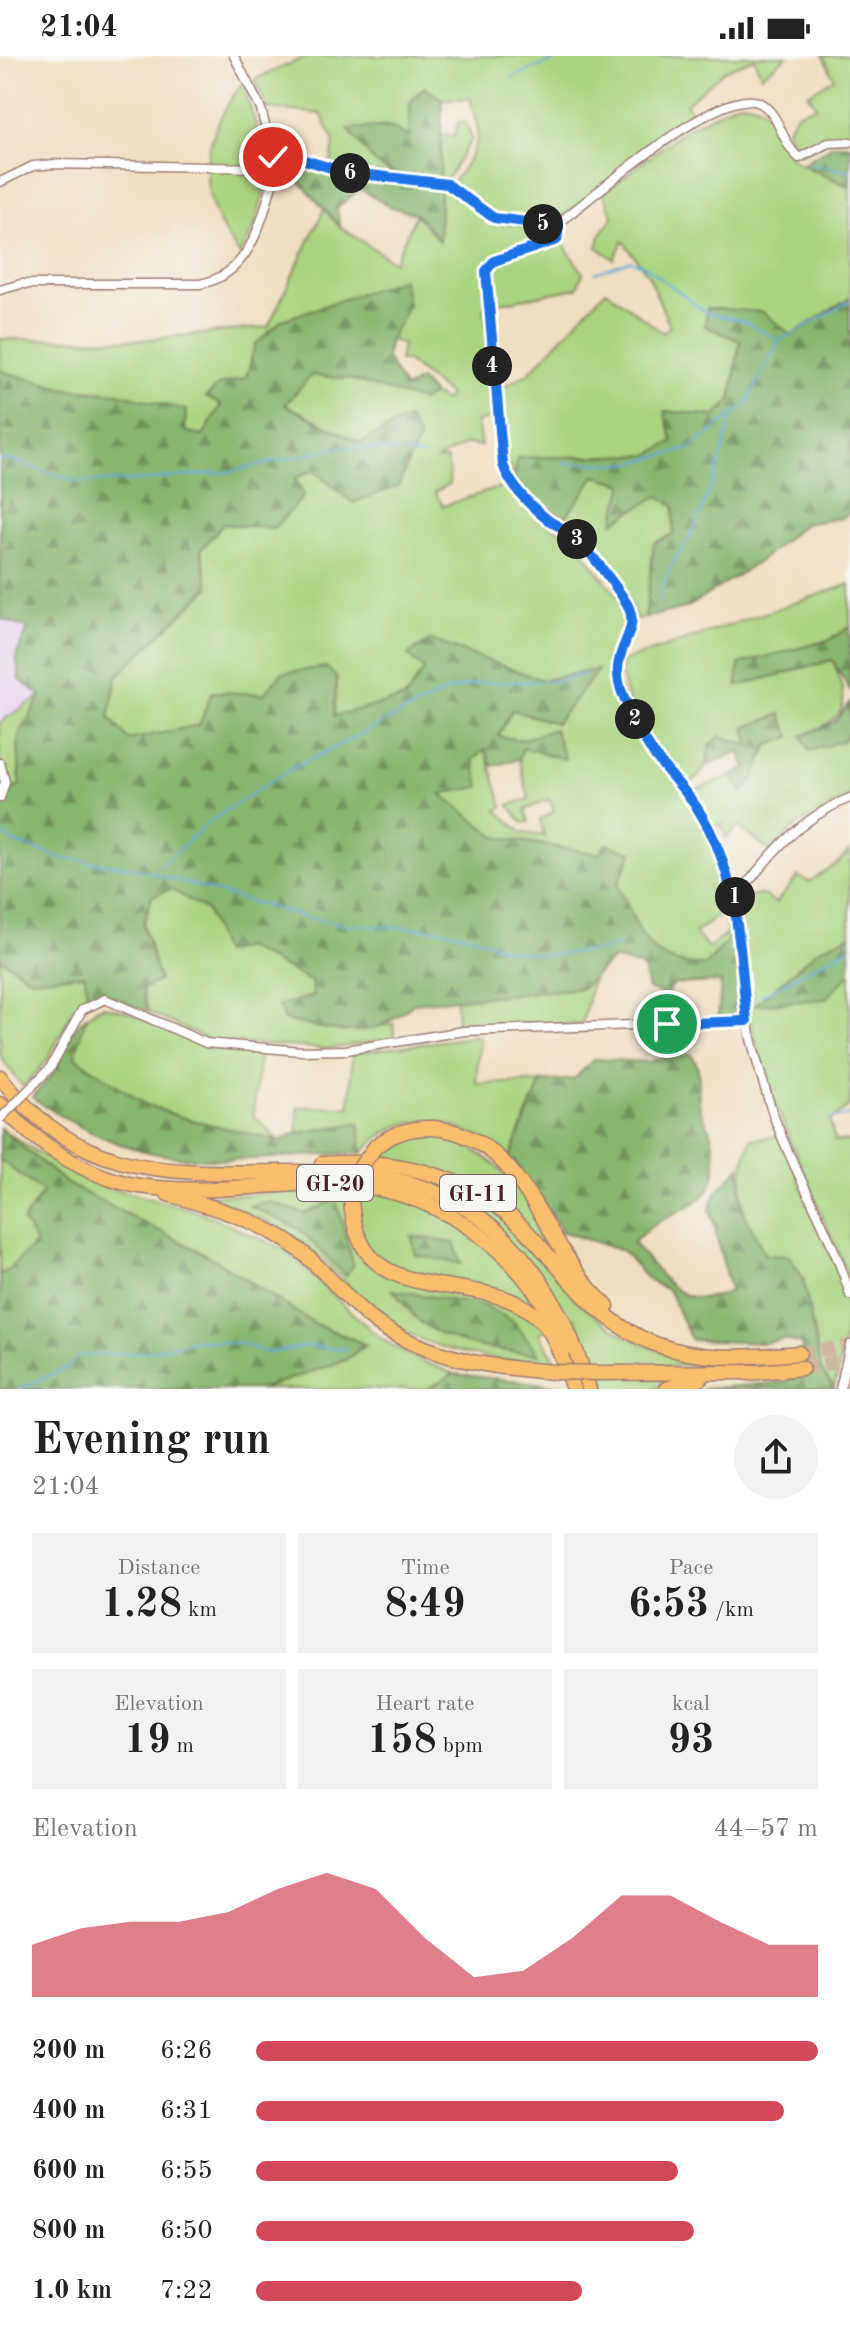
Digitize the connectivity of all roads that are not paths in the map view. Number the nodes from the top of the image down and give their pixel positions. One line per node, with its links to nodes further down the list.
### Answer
1 (234, 56): 3 (street)
2 (850, 142): 8 (street)
3 (273, 157): 4 (street); 5 (street)
4 (285, 164): 6 (street); 8 (street)
5 (262, 168): 6 (street); 7 (street)
6 (273, 181): 9 (street)
7 (0, 182)
8 (559, 226): 13 (street)
9 (0, 290)
10 (0, 763): 11 (street)
11 (0, 798)
12 (850, 798): 13 (street)
13 (735, 900): 14 (street)
14 (747, 1021): 17 (street, bridge); 20 (street)
15 (0, 1077): 18 (highway, GI-20)
16 (0, 1104): 19 (highway, GI-20)
17 (0, 1119)
18 (229, 1173): 22 (highway, GI-11); 25 (highway, GI-20)
19 (137, 1185): 23 (highway, GI-11, bridge); 24 (highway, GI-20)
20 (850, 1295)
21 (850, 1345): 27 (street)
22 (674, 1350): 23 (highway, GI-11); 24 (highway, bridge)
23 (754, 1372): 26 (highway)
24 (576, 1389)
25 (589, 1389)
26 (666, 1389)
27 (840, 1389)

